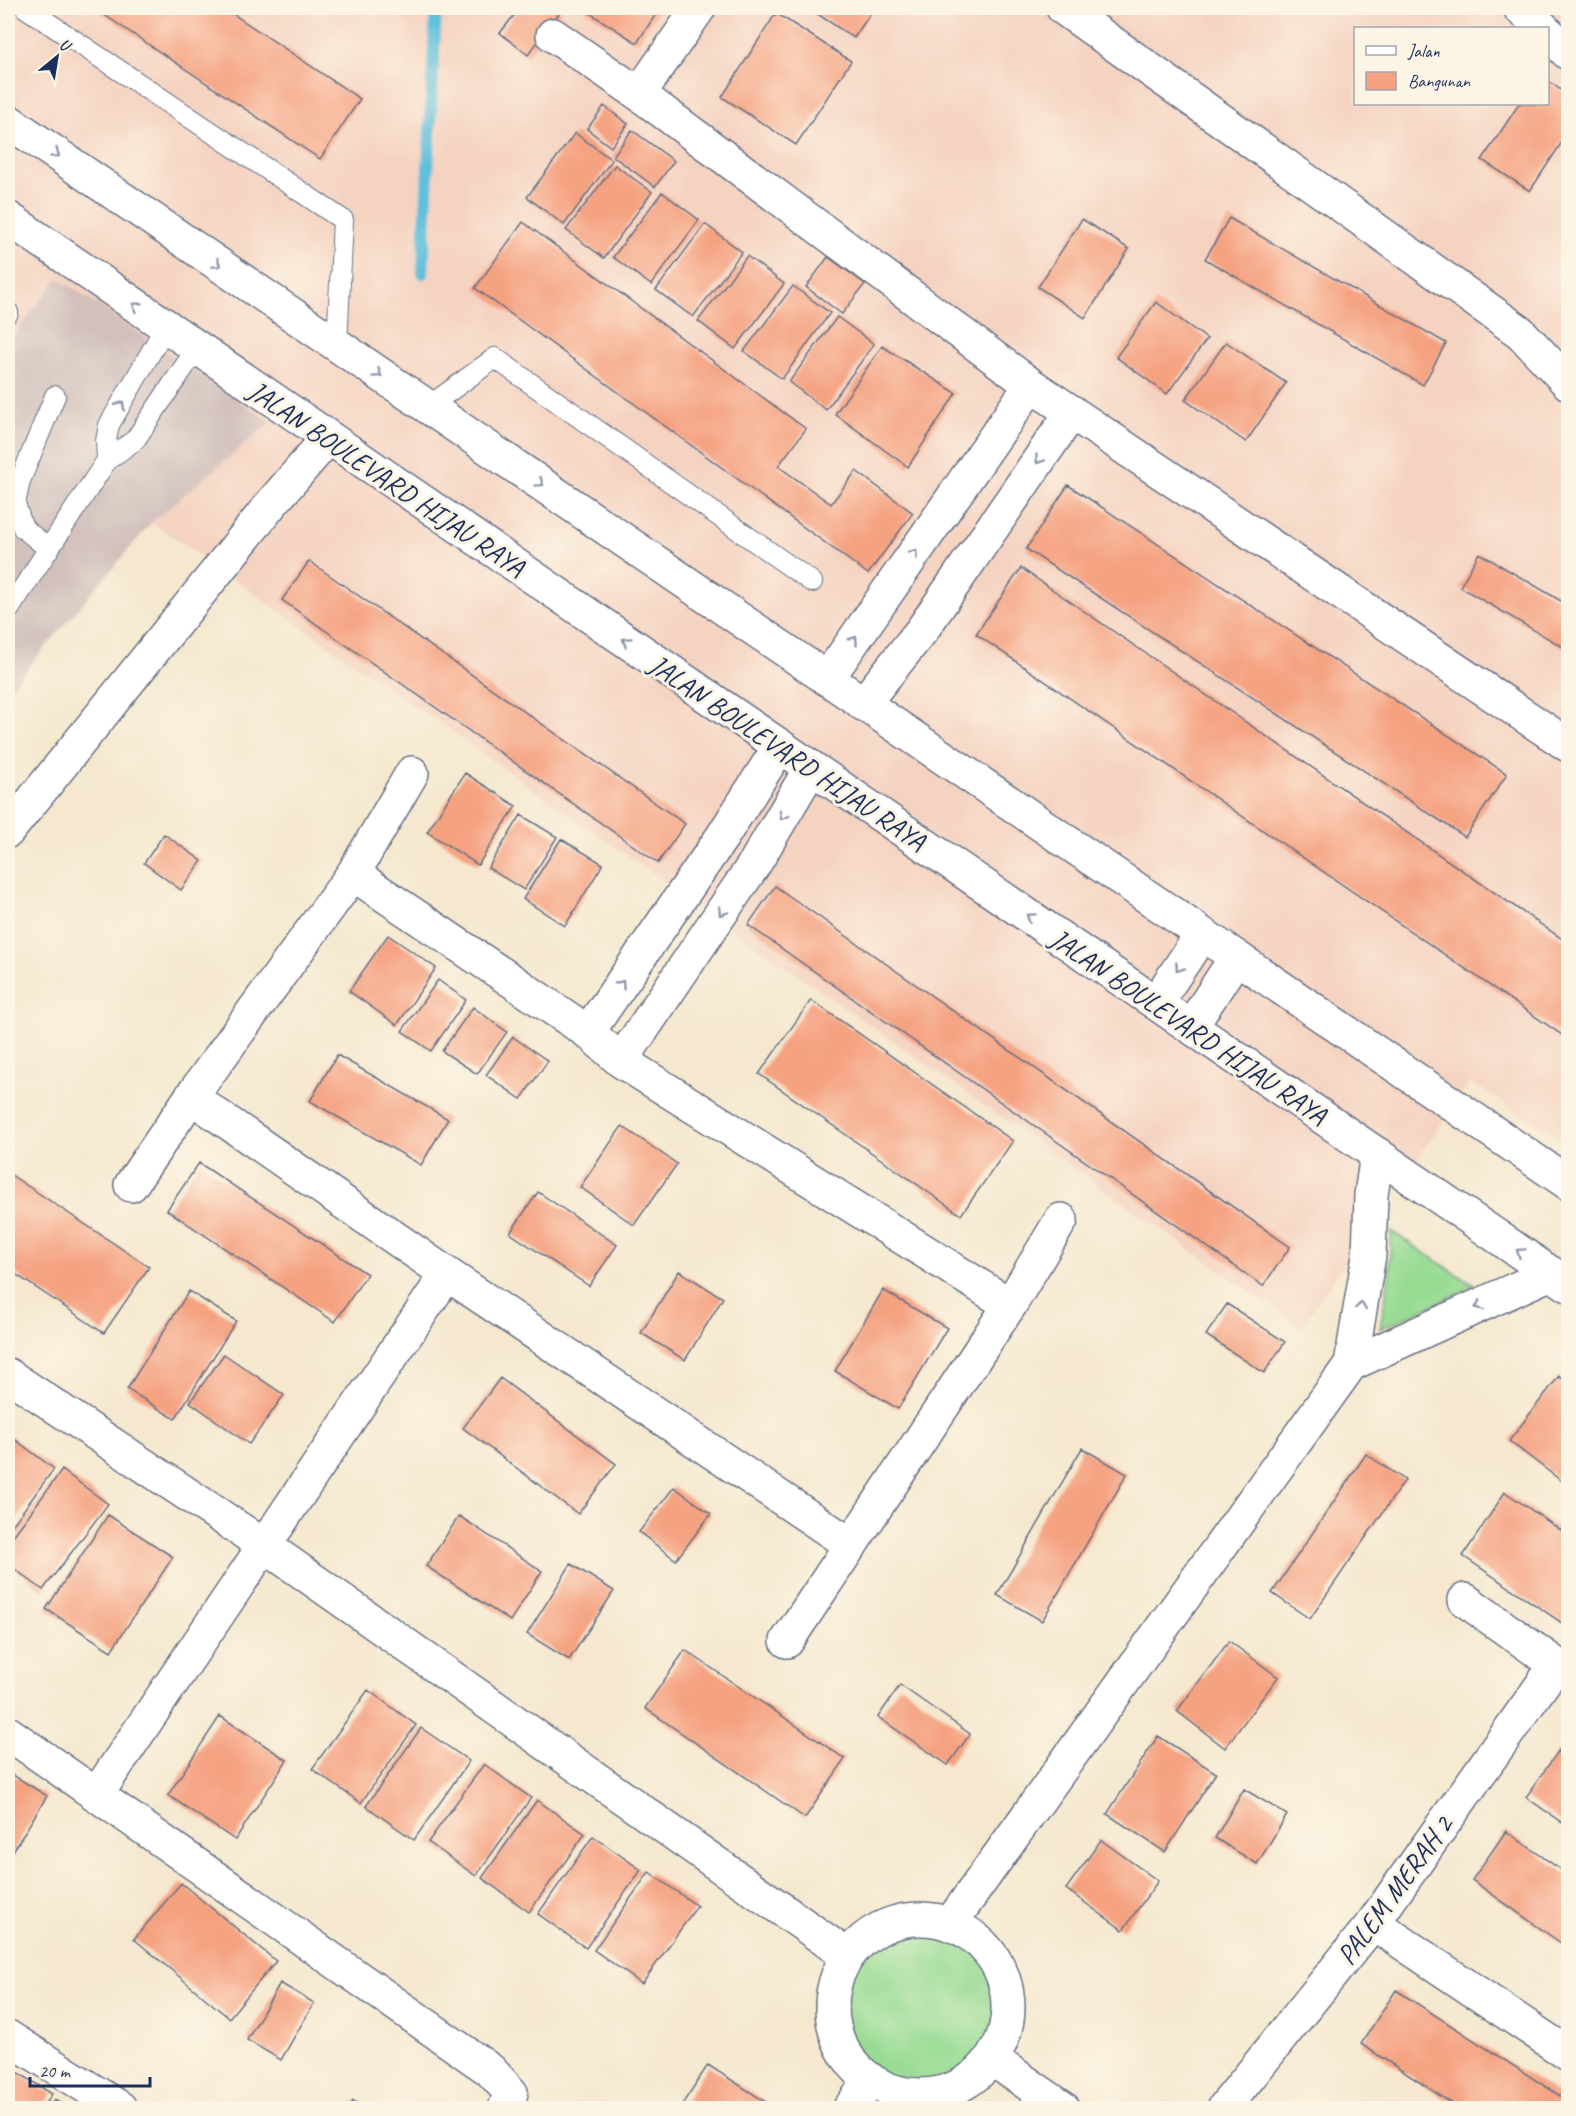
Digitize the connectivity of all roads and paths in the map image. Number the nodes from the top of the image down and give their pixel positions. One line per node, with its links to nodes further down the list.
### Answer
1 (26, 8): 13 (lane)
2 (699, 8): 9 (street)
3 (1063, 8): 15 (street)
4 (1521, 8): 5 (street)
5 (1542, 27)
6 (1549, 34): 8 (street)
7 (554, 35): 9 (street)
8 (1569, 53)
9 (639, 94): 16 (street)
10 (8, 121): 13 (street, one-way to 13)
11 (8, 218): 12 (street, JALAN BOULEVARD HIJAU RAYA, one-way to 11)
12 (166, 326): 14 (street, JALAN BOULEVARD HIJAU RAYA); 21 (lane, one-way to 12)
13 (337, 346): 18 (street, one-way to 18)
14 (197, 348): 20 (street, JALAN BOULEVARD HIJAU RAYA); 21 (lane)
15 (1569, 383)
16 (1031, 385): 19 (street); 22 (street)
17 (55, 396): 24 (lane)
18 (428, 407): 25 (lane); 27 (street, one-way to 27)
19 (1072, 412): 23 (street, one-way to 23); 29 (street)
20 (328, 438): 30 (street, JALAN BOULEVARD HIJAU RAYA, one-way to 20); 33 (street)
21 (107, 460): 24 (lane)
22 (947, 504): 23 (street); 27 (street, one-way to 22)
23 (989, 534): 28 (street)
24 (50, 549): 26 (lane)
25 (812, 582)
26 (8, 611)
27 (827, 679): 28 (street)
28 (863, 704): 35 (street)
29 (1569, 745)
30 (780, 746): 31 (street, JALAN BOULEVARD HIJAU RAYA); 39 (street, one-way to 30)
31 (811, 768): 37 (street, JALAN BOULEVARD HIJAU RAYA, one-way to 31); 40 (street, one-way to 40)
32 (412, 773): 34 (street)
33 (8, 831)
34 (353, 874): 39 (street); 41 (street)
35 (1202, 934): 36 (street); 37 (street, one-way to 37)
36 (1236, 957): 38 (street); 43 (street)
37 (1156, 1003): 38 (street, JALAN BOULEVARD HIJAU RAYA)
38 (1191, 1027): 42 (street, JALAN BOULEVARD HIJAU RAYA)
39 (588, 1032): 40 (street)
40 (621, 1061): 48 (street)
41 (191, 1097): 44 (street); 46 (street)
42 (1377, 1154): 47 (street, JALAN BOULEVARD HIJAU RAYA, one-way to 42); 49 (street, one-way to 42)
43 (1569, 1183)
44 (131, 1185)
45 (1061, 1220): 48 (street)
46 (447, 1274): 51 (street); 52 (street)
47 (1560, 1279): 49 (street, one-way to 49)
48 (1010, 1305): 51 (street)
49 (1351, 1364): 59 (street)
50 (8, 1375): 52 (street)
51 (850, 1545): 54 (street)
52 (265, 1546): 57 (street); 60 (street)
53 (1465, 1600): 55 (street)
54 (788, 1641)
55 (1562, 1669): 58 (street, PALEM MERAH 2)
56 (8, 1733): 57 (street)
57 (97, 1794): 66 (street)
58 (1373, 1923): 62 (street); 69 (street, PALEM MERAH 2)
59 (950, 1924): 60 (street); 63 (street)
60 (848, 1956): 64 (street)
61 (8, 2037): 65 (street)
62 (1569, 2054)
63 (992, 2059): 64 (street); 68 (street)
64 (871, 2080): 67 (street)
65 (120, 2109)
66 (505, 2109)
67 (850, 2109)
68 (1063, 2109)
69 (1224, 2109)

